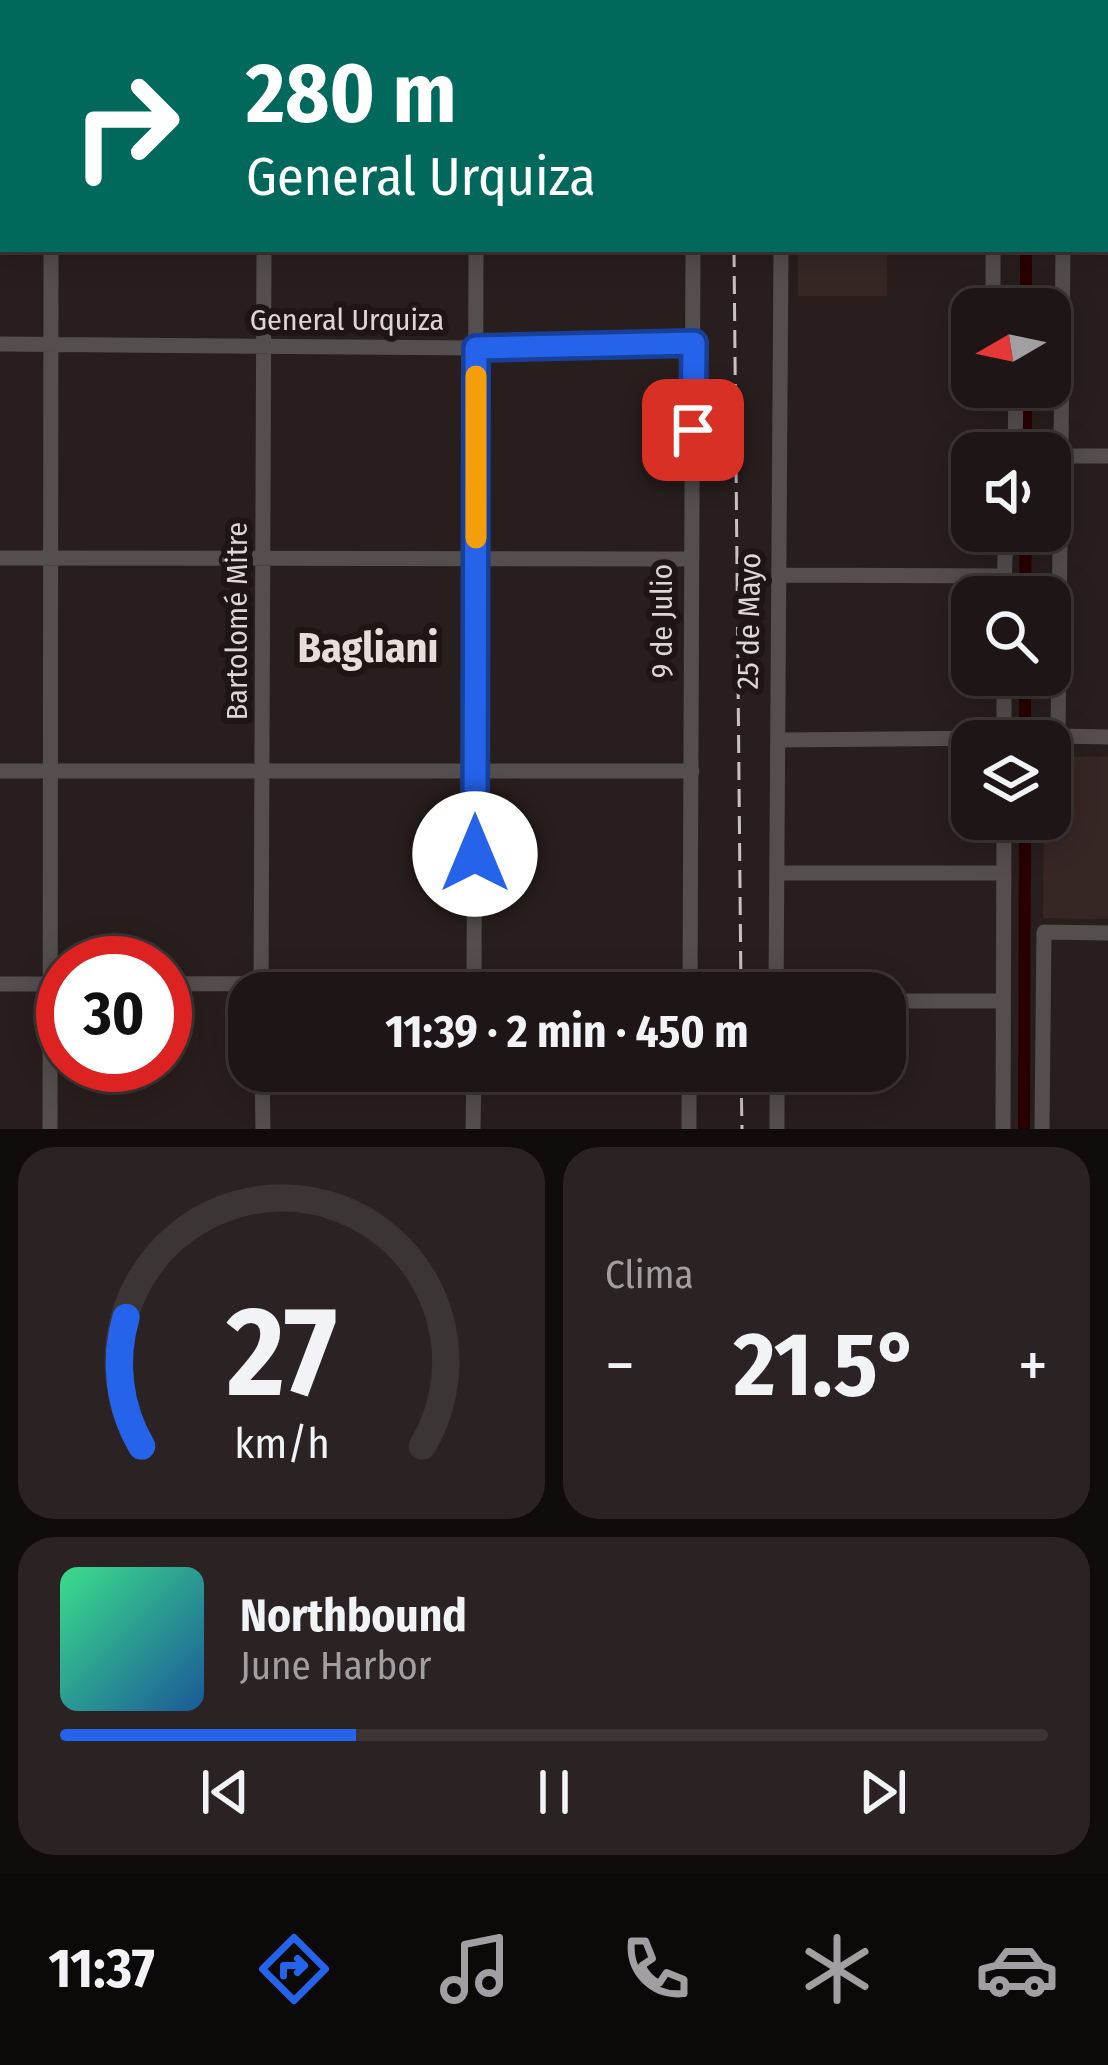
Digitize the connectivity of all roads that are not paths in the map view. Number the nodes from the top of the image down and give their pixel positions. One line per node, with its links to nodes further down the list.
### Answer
1 (52, 252): 11 (street)
2 (264, 252): 12 (street, Bartolomé Mitre)
3 (476, 252): 13 (street)
4 (694, 252): 9 (street, 9 de Julio)
5 (781, 252): 24 (street, 25 de Mayo)
6 (993, 252): 8 (street)
7 (1063, 252): 14 (street)
8 (993, 288)
9 (694, 343): 13 (street, General Urquiza); 23 (street, 9 de Julio)
10 (0, 344): 11 (street, General Urquiza)
11 (52, 344): 12 (street, General Urquiza); 21 (street)
12 (264, 347): 13 (street, General Urquiza); 22 (street, Bartolomé Mitre)
13 (476, 348): 19 (street)
14 (1062, 432)
15 (1071, 456): 16 (street)
16 (1108, 456)
17 (1007, 552): 25 (street)
18 (1061, 552): 26 (street)
19 (476, 556): 22 (street); 23 (street); 29 (street)
20 (0, 558): 21 (street)
21 (51, 559): 22 (street); 31 (street)
22 (264, 559): 33 (street, Bartolomé Mitre)
23 (692, 560): 32 (street, 9 de Julio)
24 (780, 574): 25 (street); 28 (street, 25 de Mayo)
25 (1004, 576)
26 (1108, 736)
27 (951, 739): 28 (street)
28 (778, 740): 35 (street, 25 de Mayo)
29 (475, 770): 32 (street); 33 (street); 40 (street)
30 (0, 771): 31 (street)
31 (50, 771): 33 (street); 38 (street)
32 (692, 771): 41 (street, 9 de Julio)
33 (263, 773): 39 (street, Bartolomé Mitre)
34 (1004, 840): 36 (street)
35 (778, 873): 36 (street); 42 (street, 25 de Mayo)
36 (1004, 873): 48 (street)
37 (1108, 932): 60 (street)
38 (55, 936)
39 (261, 972)
40 (474, 972)
41 (690, 972)
42 (776, 972)
43 (0, 984): 44 (street)
44 (36, 984)
45 (192, 986): 46 (street)
46 (228, 988)
47 (906, 1001): 48 (street)
48 (1003, 1001): 59 (street)
49 (52, 1092): 54 (street)
50 (262, 1092): 55 (street)
51 (474, 1092): 56 (street)
52 (689, 1092): 57 (street)
53 (777, 1092): 58 (street)
54 (50, 1129)
55 (263, 1129)
56 (473, 1129)
57 (689, 1129)
58 (778, 1129)
59 (1003, 1129)
60 (1042, 1129)

